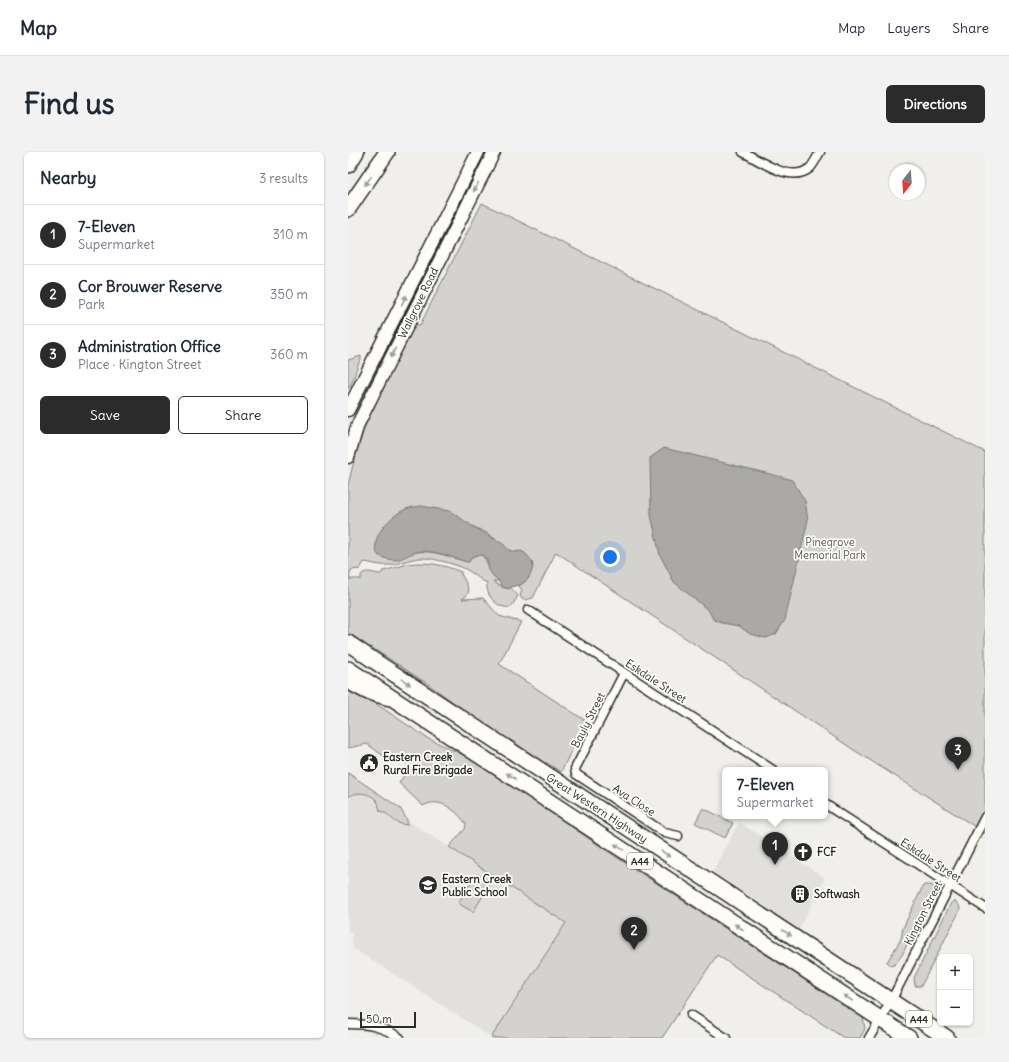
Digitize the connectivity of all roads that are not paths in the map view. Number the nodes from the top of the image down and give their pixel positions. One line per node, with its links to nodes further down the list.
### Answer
1 (356, 152): 7 (highway)
2 (387, 152): 8 (highway, one-way to 8)
3 (478, 152): 9 (main road, Wallgrove Road, one-way to 3)
4 (494, 152): 10 (main road, Wallgrove Road, one-way to 10)
5 (744, 152): 6 (street)
6 (820, 152)
7 (348, 166)
8 (348, 208)
9 (348, 410)
10 (348, 457)
11 (528, 610): 16 (street, Eskdale Street)
12 (348, 638): 14 (main road)
13 (348, 642): 14 (highway, Great Western Highway / A44)
14 (373, 660): 26 (highway, Great Western Highway / A44, one-way to 26)
15 (348, 669): 18 (highway, Great Western Highway / A44)
16 (624, 673): 19 (street, Eskdale Street); 20 (street, Bayly Street)
17 (348, 683): 18 (main road)
18 (399, 703): 28 (highway, Great Western Highway / A44, one-way to 18)
19 (768, 767)
20 (580, 778): 23 (street, Ava Close)
21 (828, 806): 24 (street, Eskdale Street)
22 (985, 817): 24 (street, Kington Street)
23 (678, 836)
24 (950, 885): 25 (street, Eskdale Street); 26 (street, Kington Street)
25 (985, 908)
26 (891, 1001): 28 (street, Kington Street); 34 (highway, Great Western Highway / A44)
27 (691, 1015): 31 (street)
28 (881, 1020): 32 (street, Kington Street); 33 (highway, Great Western Highway / A44)
29 (348, 1024): 30 (street)
30 (400, 1038)
31 (726, 1038)
32 (869, 1038)
33 (909, 1038)
34 (947, 1038)

